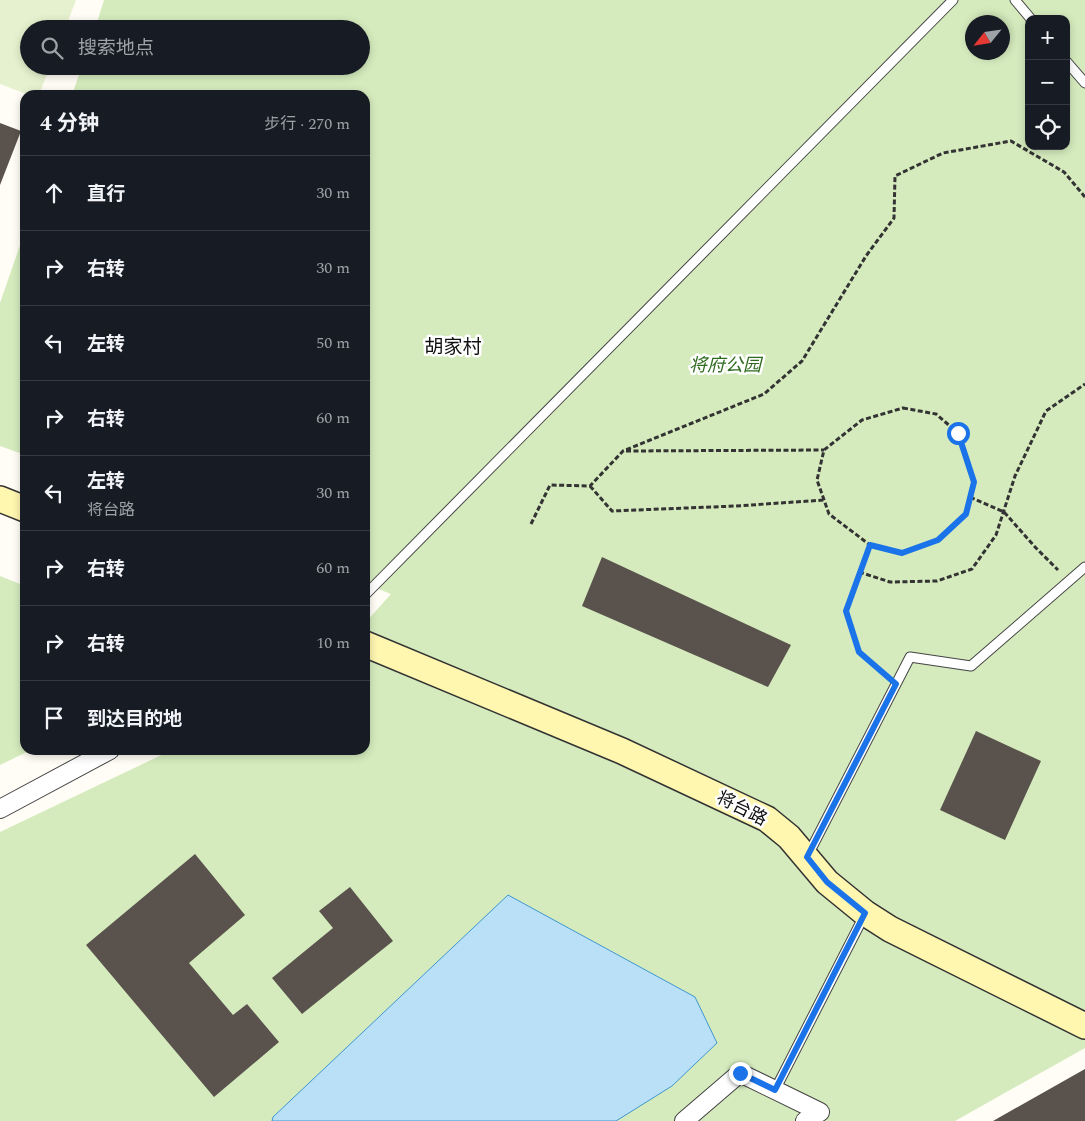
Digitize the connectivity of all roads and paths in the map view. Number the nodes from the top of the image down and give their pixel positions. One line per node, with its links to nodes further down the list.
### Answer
1 (953, 0): 21 (lane)
2 (1015, 0): 3 (lane)
3 (1028, 15)
4 (1070, 66): 5 (lane)
5 (1085, 83)
6 (1085, 197): 9 (path)
7 (1085, 384): 15 (path)
8 (824, 450): 9 (path); 11 (path); 13 (path)
9 (623, 451): 10 (path)
10 (590, 486): 13 (path); 16 (path)
11 (970, 497): 15 (path); 17 (path)
12 (0, 499): 14 (main road)
13 (824, 500): 17 (path)
14 (20, 507)
15 (1004, 512): 19 (path); 20 (path)
16 (531, 524)
17 (870, 545): 19 (path)
18 (1085, 567): 20 (lane)
19 (859, 572): 23 (path)
20 (1069, 580): 23 (lane)
21 (370, 590)
22 (370, 646): 26 (main road, 将台路)
23 (896, 684): 26 (lane)
24 (101, 755): 25 (street)
25 (0, 809)
26 (807, 857): 27 (main road, 将台路)
27 (865, 913): 28 (main road, 将台路); 29 (lane)
28 (1085, 1026)
29 (775, 1090): 30 (street); 31 (street)
30 (684, 1121)
31 (805, 1121)

